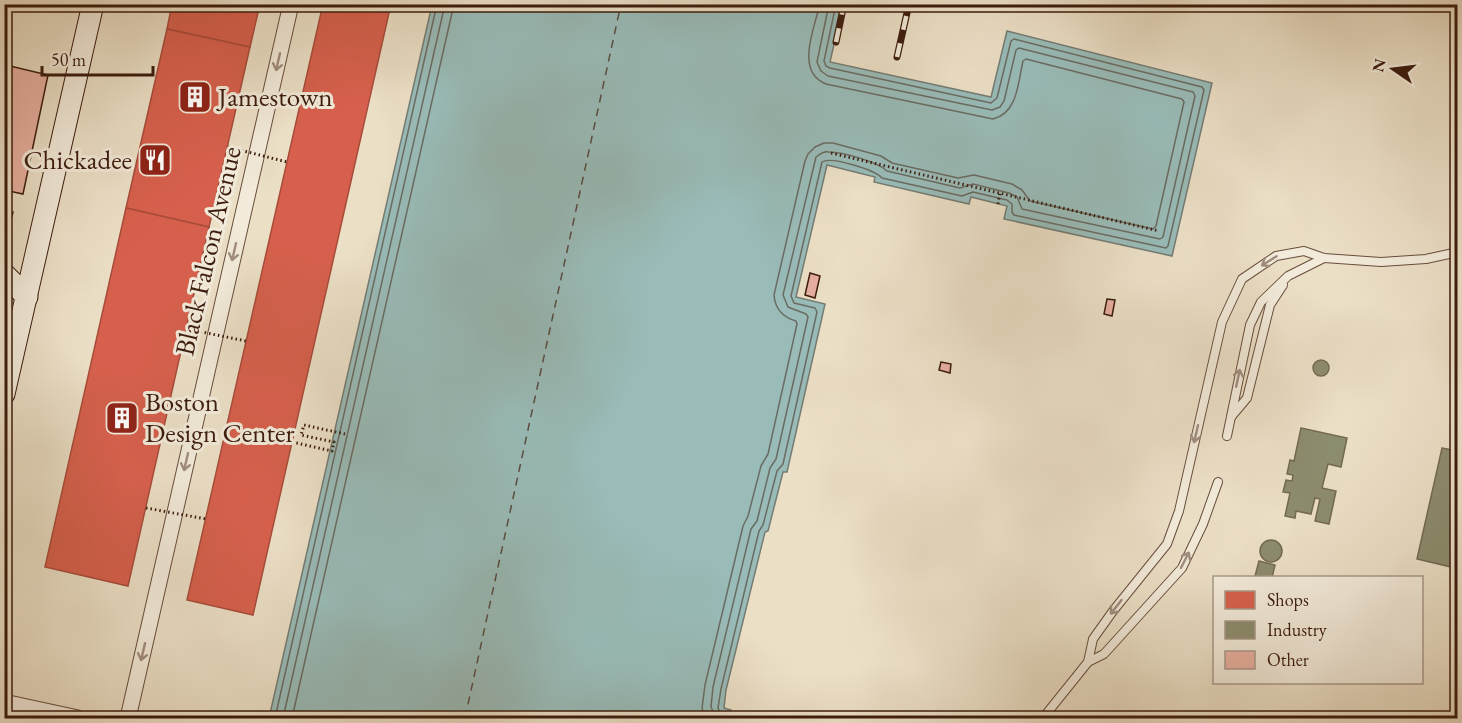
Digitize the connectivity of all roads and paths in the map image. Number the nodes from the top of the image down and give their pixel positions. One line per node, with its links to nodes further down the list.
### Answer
1 (93, 4): 13 (street)
2 (291, 4): 27 (street, Black Falcon Avenue, one-way to 27)
3 (228, 147): 5 (path, bridge)
4 (831, 153): 6 (path)
5 (287, 162)
6 (1000, 192): 7 (path); 8 (path)
7 (998, 204)
8 (1159, 231)
9 (1458, 252): 10 (lane)
10 (1324, 258): 12 (lane); 24 (lane, one-way to 24)
11 (4, 274): 13 (street)
12 (1288, 276): 17 (lane); 17 (lane, one-way to 12)
13 (27, 297): 16 (street)
14 (186, 329): 15 (path, bridge)
15 (246, 341)
16 (4, 394)
17 (1230, 418): 19 (lane)
18 (345, 434): 20 (path)
19 (1227, 436)
20 (292, 442)
21 (1218, 482): 24 (lane, one-way to 21)
22 (146, 508): 23 (path, bridge)
23 (206, 519)
24 (1088, 662): 28 (lane)
25 (4, 702): 26 (street)
26 (78, 718)
27 (128, 718)
28 (1043, 718)

